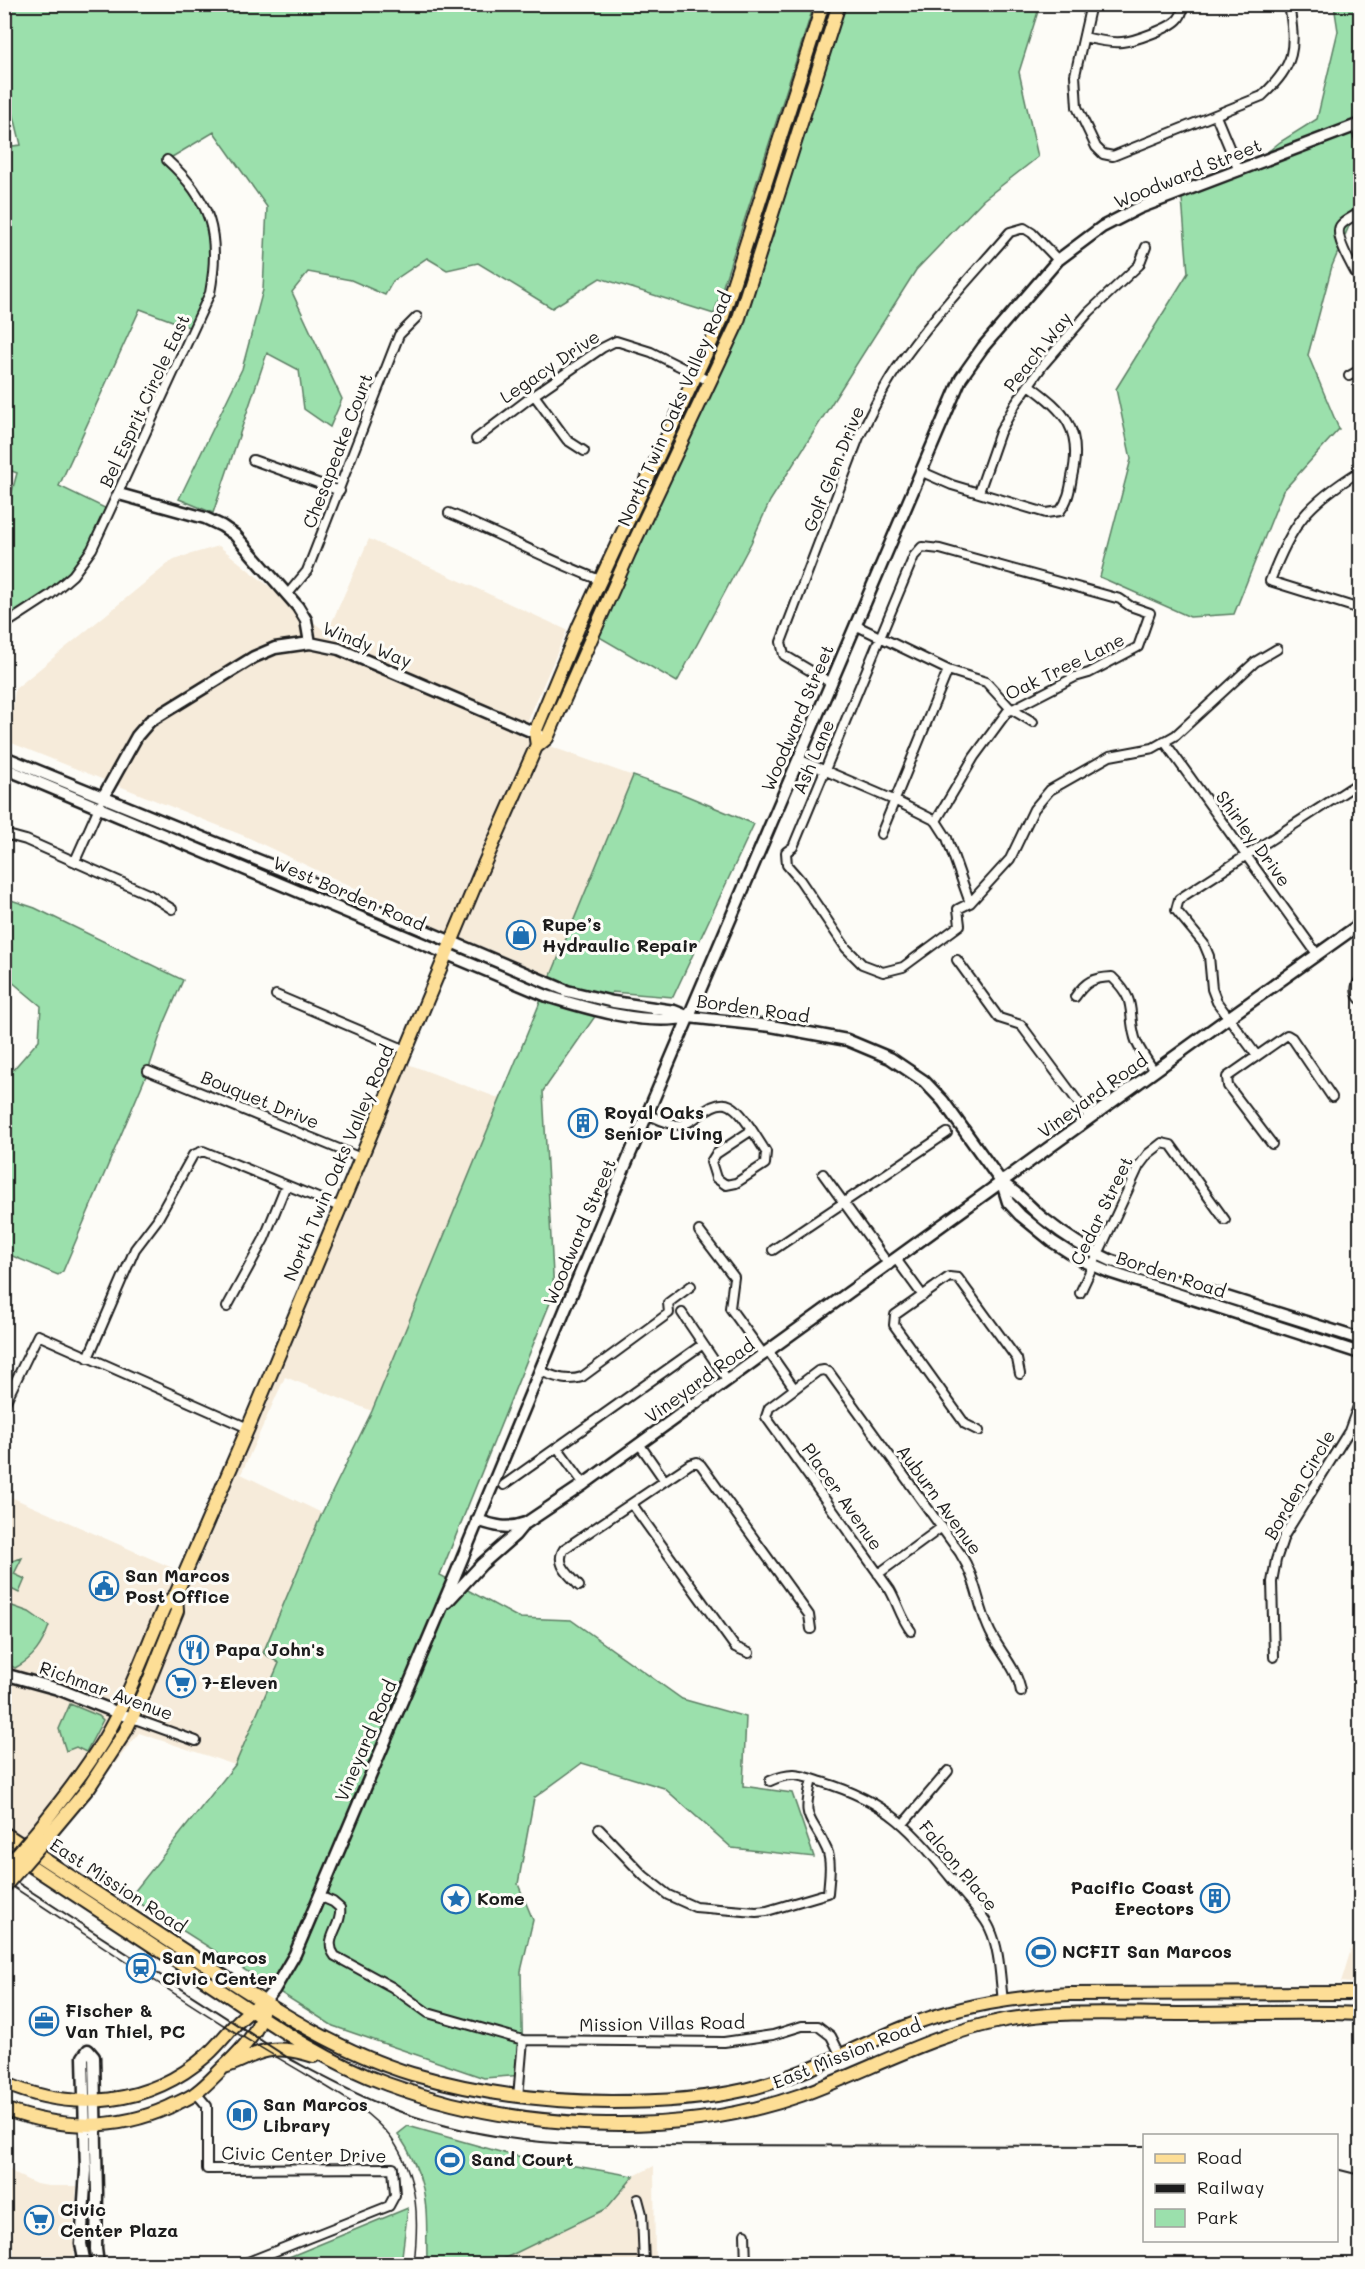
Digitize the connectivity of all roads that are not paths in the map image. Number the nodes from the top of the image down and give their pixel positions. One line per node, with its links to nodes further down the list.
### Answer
1 (823, 4): 18 (main road, North Twin Oaks Valley Road)
2 (1091, 4): 6 (street)
3 (1183, 4): 6 (street)
4 (1289, 4): 7 (street)
5 (837, 7): 20 (main road, North Twin Oaks Valley Road)
6 (1084, 37): 7 (street)
7 (1216, 116): 11 (street)
8 (1358, 125): 9 (street); 11 (main road, Woodward Street)
9 (1360, 139)
10 (166, 160): 30 (street, Bel Esprit Circle East)
11 (1239, 171): 14 (main road, Woodward Street)
12 (1360, 212): 15 (street)
13 (1146, 247): 21 (street, Peach Way)
14 (1058, 260): 26 (main road, Woodward Street); 42 (street, Golf Glen Drive)
15 (1360, 281)
16 (417, 317): 28 (street, Chesapeake Court)
17 (1360, 370): 19 (street)
18 (698, 374): 20 (street, Legacy Drive); 22 (street, Legacy Drive); 32 (main road, North Twin Oaks Valley Road)
19 (1349, 376)
20 (711, 382): 46 (main road, North Twin Oaks Valley Road)
21 (1029, 385): 29 (street, Peach Way); 29 (street)
22 (534, 394): 23 (street, Legacy Drive); 24 (street)
23 (476, 439)
24 (584, 451)
25 (253, 460): 28 (street)
26 (920, 471): 29 (street); 37 (main road, Woodward Street)
27 (1360, 471): 35 (street)
28 (340, 491): 33 (street, Chesapeake Court)
29 (979, 492)
30 (119, 494): 33 (main road, Windy Way); 36 (street, Bel Esprit Circle East)
31 (449, 513): 32 (street)
32 (600, 580): 45 (main road, North Twin Oaks Valley Road)
33 (286, 595): 39 (main road, Windy Way)
34 (1130, 606): 38 (street, Ash Lane); 43 (street, Oak Tree Lane)
35 (1360, 609)
36 (4, 625)
37 (855, 625): 38 (street); 42 (main road, Woodward Street)
38 (880, 637): 41 (street); 52 (street, Ash Lane)
39 (310, 643): 45 (main road, Windy Way); 55 (main road)
40 (1277, 649): 47 (street)
41 (948, 670): 43 (street); 54 (street)
42 (831, 683): 50 (main road, Woodward Street)
43 (1011, 709): 44 (street); 56 (street, Oak Tree Lane)
44 (1033, 722)
45 (535, 732): 46 (main road, Windy Way); 48 (main road)
46 (547, 738): 48 (main road, North Twin Oaks Valley Road)
47 (1164, 741): 59 (street, Shirley Drive); 61 (street)
48 (537, 746): 64 (main road, North Twin Oaks Valley Road)
49 (4, 757): 55 (main road, West Borden Road)
50 (798, 759): 52 (street); 71 (main road, Woodward Street)
51 (4, 768): 55 (main road, West Borden Road)
52 (825, 772): 54 (street); 61 (street, Ash Lane)
53 (1360, 782): 59 (street)
54 (896, 801): 56 (street); 58 (street)
55 (101, 802): 60 (street); 64 (main road, West Borden Road)
56 (936, 821): 61 (street)
57 (4, 834): 60 (street)
58 (881, 834)
59 (1247, 856): 65 (street, Shirley Drive); 72 (street)
60 (75, 861): 62 (street)
61 (970, 903)
62 (172, 909)
63 (1360, 927): 65 (main road, Vineyard Road)
64 (449, 949): 71 (main road, Borden Road); 73 (main road, North Twin Oaks Valley Road)
65 (1317, 954): 72 (main road, Vineyard Road)
66 (957, 960): 79 (street)
67 (1358, 984): 70 (street)
68 (276, 995): 73 (street)
69 (1075, 997): 76 (street)
70 (1360, 999)
71 (688, 1017): 78 (main road, Woodward Street); 85 (main road, Borden Road)
72 (1228, 1018): 74 (street); 76 (main road, Vineyard Road)
73 (406, 1050): 83 (main road, North Twin Oaks Valley Road)
74 (1257, 1056): 77 (street); 82 (street)
75 (148, 1071): 83 (street, Bouquet Drive)
76 (1154, 1071): 79 (main road, Vineyard Road)
77 (1332, 1096)
78 (649, 1115): 80 (street); 105 (main road, Woodward Street)
79 (1090, 1118): 85 (main road, Vineyard Road)
80 (752, 1130): 80 (street)
81 (947, 1133): 87 (street)
82 (1272, 1144)
83 (361, 1158): 88 (main road, North Twin Oaks Valley Road)
84 (823, 1174): 87 (street)
85 (1002, 1183): 92 (main road, Borden Road); 93 (main road, Vineyard Road); 94 (main road, Borden Road)
86 (286, 1185): 88 (street); 98 (street); 104 (street)
87 (843, 1202): 91 (street); 93 (street)
88 (340, 1208): 111 (main road, North Twin Oaks Valley Road)
89 (1225, 1220): 92 (street, Cedar Street)
90 (699, 1231): 102 (street)
91 (773, 1250)
92 (1097, 1254): 94 (street, Cedar Street); 100 (main road, Borden Road)
93 (892, 1262): 97 (street); 102 (main road, Vineyard Road)
94 (1092, 1265): 96 (street, Cedar Street); 103 (main road, Borden Road)
95 (691, 1286): 105 (street)
96 (1080, 1293)
97 (922, 1296): 106 (street); 112 (street)
98 (226, 1307)
99 (682, 1313): 101 (street)
100 (1360, 1339)
101 (703, 1344): 107 (street); 114 (street)
102 (766, 1353): 107 (main road, Vineyard Road); 108 (street)
103 (1360, 1353)
104 (88, 1358): 110 (street); 111 (street)
105 (540, 1371): 119 (main road, Woodward Street)
106 (1020, 1374)
107 (728, 1381): 113 (main road, Vineyard Road)
108 (794, 1388): 121 (street, Auburn Avenue); 122 (street, Placer Avenue)
109 (1360, 1401): 129 (street, Borden Circle)
110 (4, 1405)
111 (248, 1428): 124 (main road, North Twin Oaks Valley Road)
112 (979, 1431)
113 (640, 1446): 115 (street); 116 (main road, Vineyard Road)
114 (557, 1447): 116 (street); 117 (street)
115 (666, 1481): 118 (street); 126 (street)
116 (584, 1484): 120 (main road, Vineyard Road)
117 (504, 1485)
118 (632, 1504): 123 (street); 128 (street)
119 (477, 1520): 120 (main road, Vineyard Road); 125 (main road, Vineyard Road)
120 (526, 1523): 125 (main road)
121 (942, 1527): 122 (street); 131 (street, Auburn Avenue)
122 (878, 1574): 127 (street, Placer Avenue)
123 (579, 1586)
124 (176, 1594): 132 (main road, North Twin Oaks Valley Road); 133 (main road, North Twin Oaks Valley Road)
125 (440, 1609): 146 (main road, Vineyard Road)
126 (811, 1629)
127 (911, 1631)
128 (749, 1653)
129 (1274, 1657)
130 (4, 1674): 132 (main road, Richmar Avenue)
131 (1021, 1692)
132 (118, 1713): 133 (main road, Richmar Avenue); 141 (main road, North Twin Oaks Valley Road)
133 (132, 1718): 134 (street, Richmar Avenue); 141 (main road, North Twin Oaks Valley Road)
134 (196, 1741)
135 (948, 1771): 138 (street)
136 (812, 1779): 137 (street, Falcon Place); 138 (street, Falcon Place); 139 (street)
137 (770, 1781)
138 (903, 1824): 150 (street, Falcon Place)
139 (599, 1829)
140 (4, 1833): 143 (main road)
141 (43, 1833): 144 (main road, North Twin Oaks Valley Road, bridge); 145 (main road, North Twin Oaks Valley Road, bridge)
142 (4, 1848): 143 (main road)
143 (24, 1854): 151 (main road, East Mission Road); 152 (main road, East Mission Road)
144 (4, 1870)
145 (4, 1887)
146 (319, 1896): 151 (main road, Vineyard Road); 157 (street)
147 (1360, 1993): 148 (main road, East Mission Road)
148 (1044, 1995): 149 (main road, East Mission Road); 155 (main road)
149 (1026, 1997): 150 (main road, East Mission Road); 156 (main road)
150 (1003, 2001): 158 (main road, East Mission Road)
151 (264, 2002): 152 (main road); 154 (main road); 164 (main road, East Mission Road)
152 (250, 2010): 154 (main road, East Mission Road); 165 (main road)
153 (1360, 2014): 155 (main road, East Mission Road)
154 (261, 2018): 159 (main road); 160 (main road, East Mission Road)
155 (1028, 2018): 156 (main road, East Mission Road)
156 (1005, 2020): 163 (main road, East Mission Road)
157 (523, 2040): 158 (street, Mission Villas Road); 164 (street)
158 (841, 2056): 163 (main road); 164 (main road, East Mission Road)
159 (223, 2067): 160 (main road); 162 (main road)
160 (382, 2082): 163 (main road, East Mission Road)
161 (4, 2084): 165 (main road)
162 (196, 2093): 167 (main road); 172 (street, Civic Center Drive)
163 (802, 2094)
164 (518, 2097)
165 (89, 2101): 167 (main road)
166 (4, 2109): 167 (main road)
167 (91, 2125): 170 (main road); 171 (main road)
168 (638, 2199): 173 (street)
169 (745, 2234): 174 (street)
170 (85, 2265)
171 (98, 2265)
172 (243, 2265)
173 (644, 2265)
174 (746, 2265)

